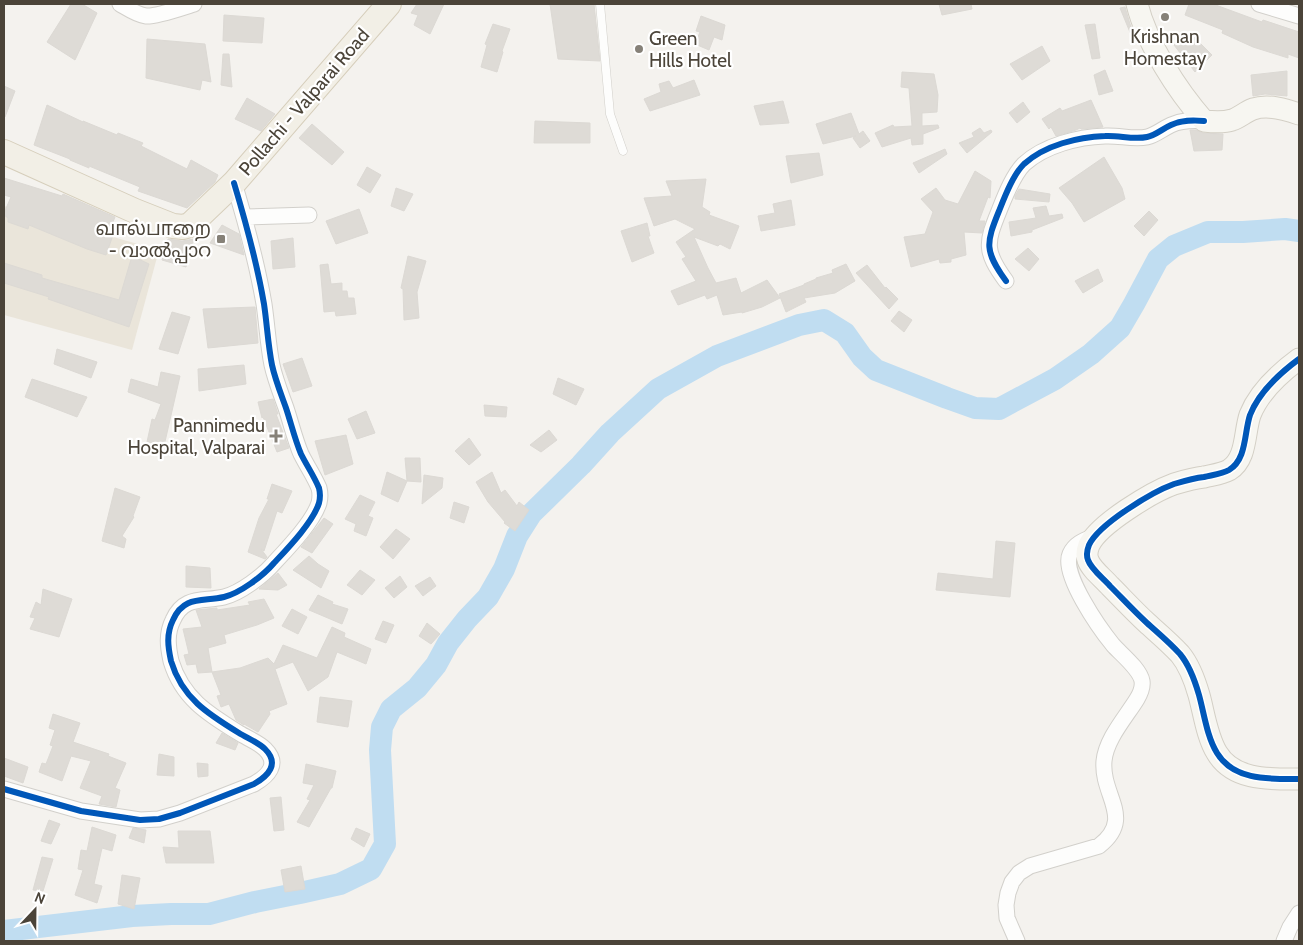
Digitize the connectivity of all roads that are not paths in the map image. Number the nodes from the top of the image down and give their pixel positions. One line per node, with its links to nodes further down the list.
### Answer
1 (120, 4): 2 (street)
2 (194, 4)
3 (390, 4): 12 (main road, Pollachi - Valparai Road)
4 (600, 4): 10 (lane)
5 (1137, 4): 9 (street)
6 (1259, 4): 7 (street)
7 (1299, 16)
8 (1299, 114): 9 (street)
9 (1204, 121): 15 (street)
10 (623, 151)
11 (4, 152): 12 (main road, Pollachi - Valparai Road)
12 (234, 183): 14 (street)
13 (309, 215): 14 (street)
14 (244, 217): 19 (street)
15 (1006, 281)
16 (1299, 359): 17 (street)
17 (1095, 536): 18 (street); 21 (street)
18 (1299, 779)
19 (4, 789)
20 (1299, 913): 22 (street)
21 (1017, 941)
22 (1284, 941)

